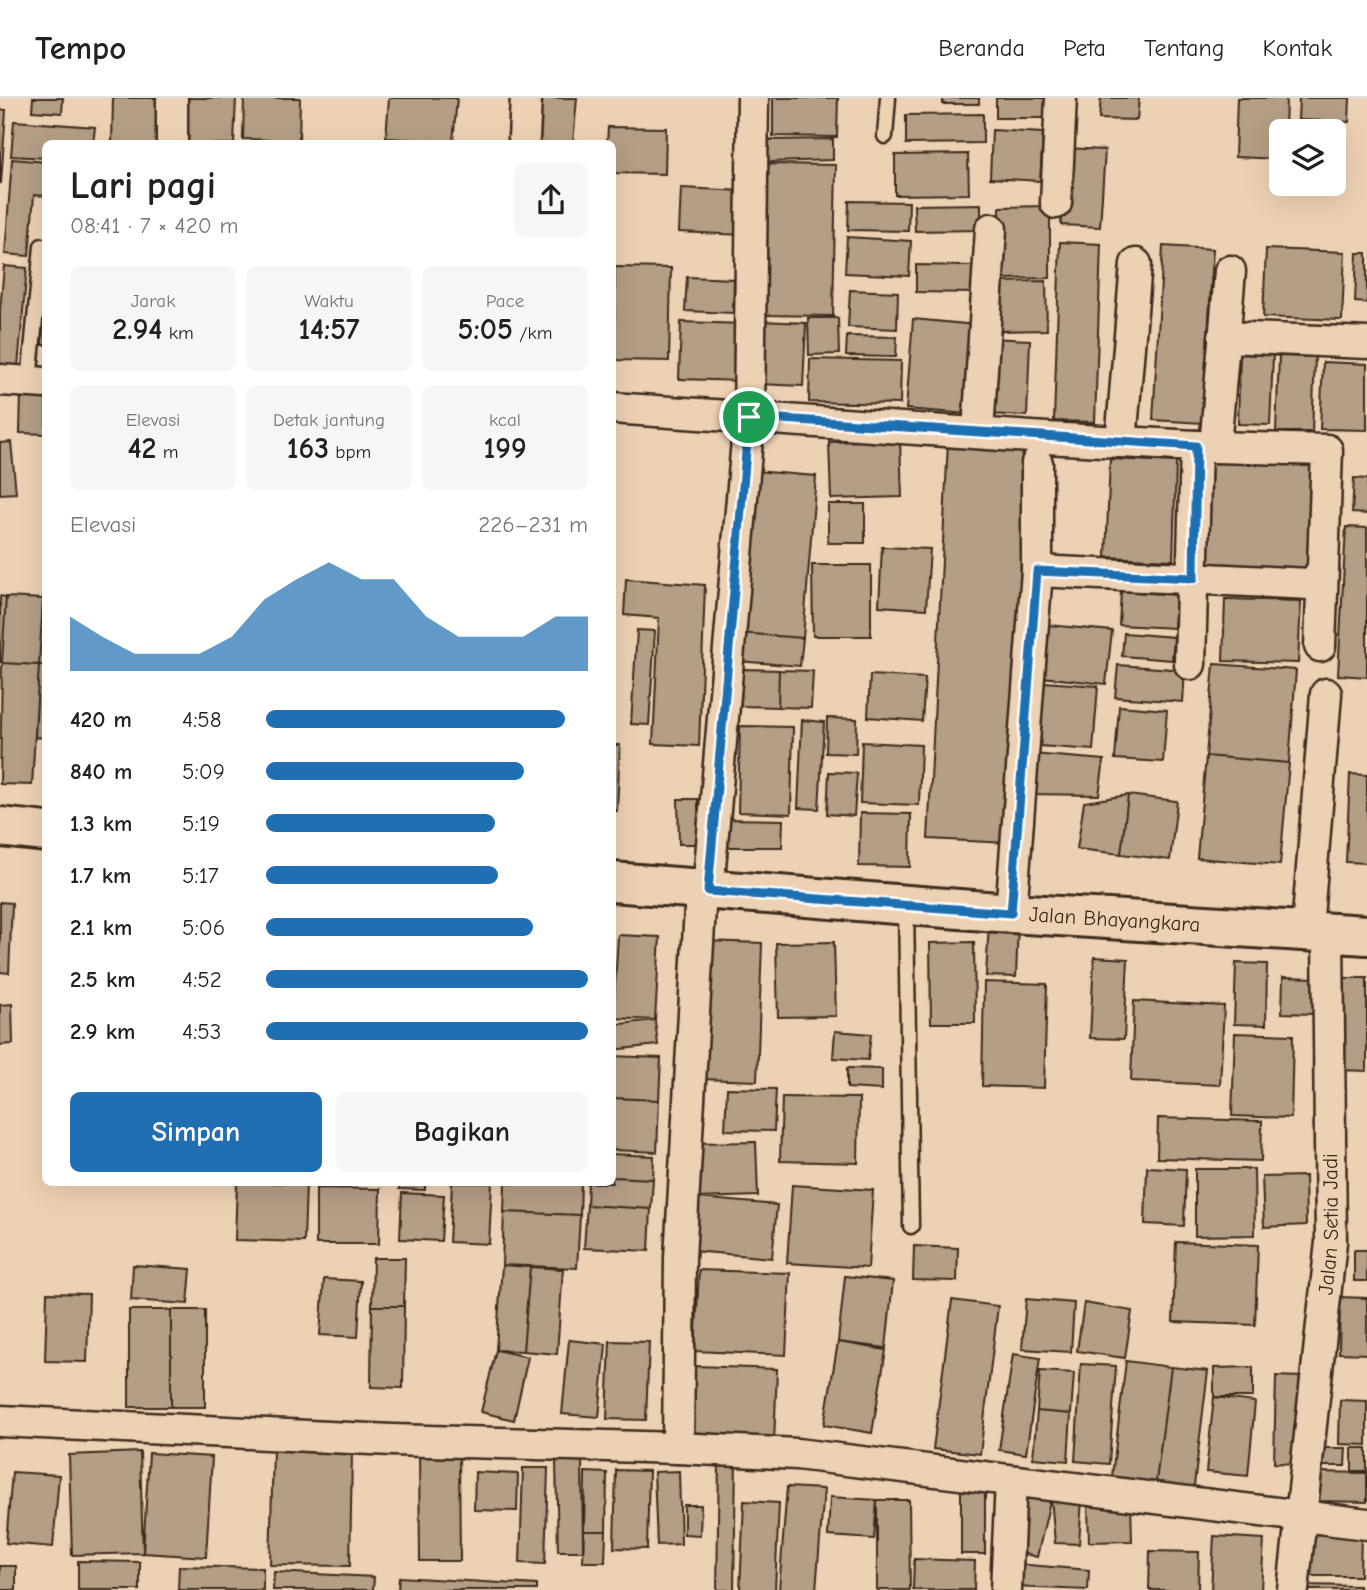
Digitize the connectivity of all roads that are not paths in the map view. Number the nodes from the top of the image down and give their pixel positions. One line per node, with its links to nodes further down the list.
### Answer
1 (172, 98): 8 (street)
2 (526, 98): 7 (street)
3 (753, 98): 18 (street)
4 (888, 98): 6 (lane)
5 (1061, 98): 9 (street)
6 (886, 136)
7 (524, 138)
8 (172, 140)
9 (1056, 203)
10 (991, 229): 19 (street)
11 (42, 246): 16 (lane)
12 (1136, 264): 20 (street)
13 (1230, 271): 14 (street)
14 (1224, 337): 15 (street); 21 (street)
15 (1367, 343)
16 (25, 382)
17 (616, 408): 18 (street)
18 (749, 417): 19 (street); 32 (street)
19 (978, 432): 20 (street)
20 (1121, 442): 21 (street)
21 (1206, 447): 23 (street); 25 (street)
22 (1037, 463): 24 (street)
23 (1323, 568): 25 (street); 26 (street)
24 (1037, 571): 25 (street); 34 (street)
25 (1194, 578): 27 (street)
26 (1320, 646)
27 (1190, 664)
28 (1326, 694): 35 (street, Jalan Setia Jadi)
29 (0, 827): 30 (main road)
30 (42, 832)
31 (616, 882): 32 (main road, Jalan Bhayangkara)
32 (704, 890): 33 (main road, Jalan Bhayangkara); 39 (street)
33 (906, 904): 34 (main road, Jalan Bhayangkara); 37 (lane)
34 (1011, 913): 35 (main road, Jalan Bhayangkara)
35 (1317, 931): 36 (main road, Jalan Bhayangkara); 41 (street, Jalan Setia Jadi)
36 (1367, 934)
37 (911, 1226)
38 (0, 1421): 39 (street)
39 (678, 1448): 40 (street)
40 (1011, 1481): 41 (street); 43 (street)
41 (1300, 1517): 42 (street); 44 (street, Jalan Setia Jadi)
42 (1367, 1524)
43 (1006, 1590)
44 (1293, 1590)

